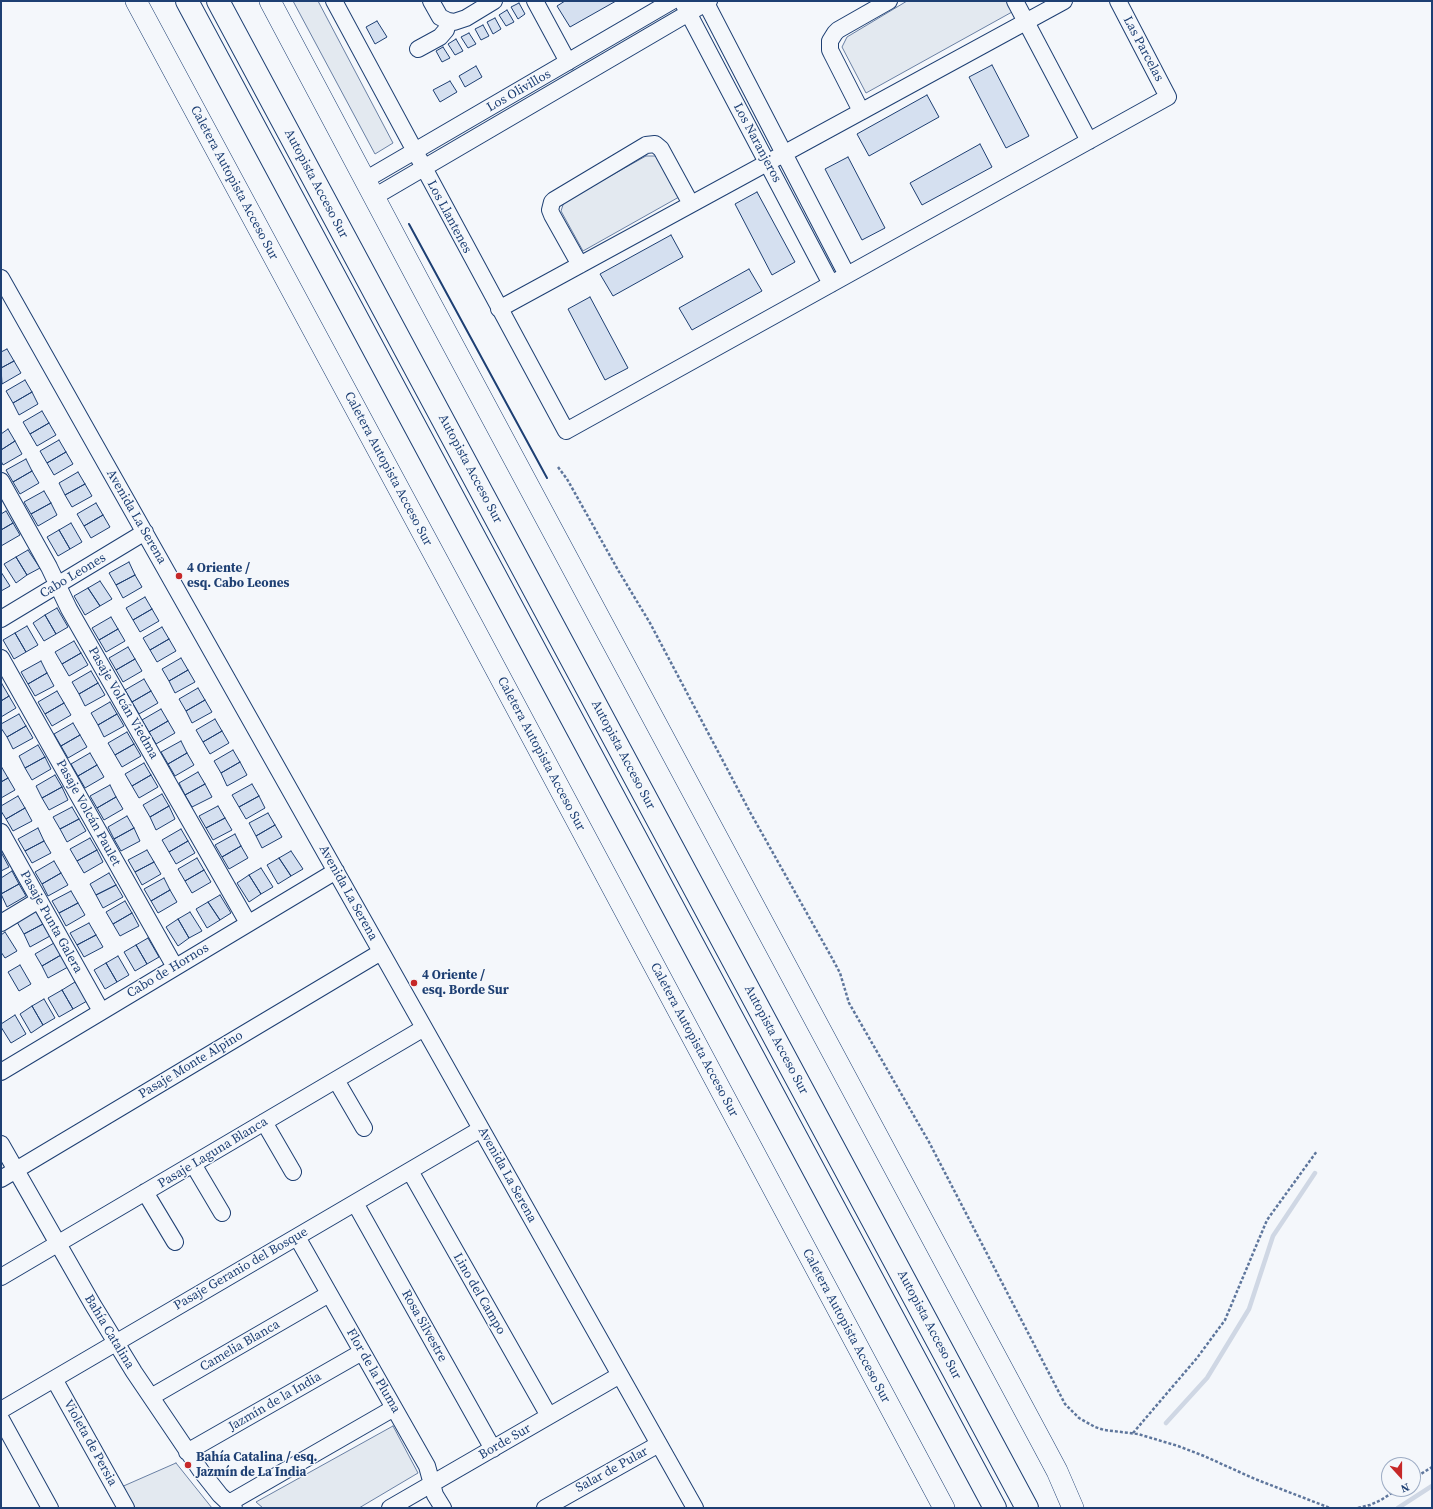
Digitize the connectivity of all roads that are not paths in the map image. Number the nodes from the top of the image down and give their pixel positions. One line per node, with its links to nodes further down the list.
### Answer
1 (136, 1): 86 (main road, Caletera Autopista Acceso Sur)
2 (187, 1): 87 (highway, Autopista Acceso Sur)
3 (218, 1): 88 (highway, Autopista Acceso Sur)
4 (270, 1): 26 (main road)
5 (334, 1): 22 (street, Los Llantenes)
6 (431, 1): 16 (street)
7 (494, 1): 16 (street)
8 (535, 1): 19 (street)
9 (672, 1): 19 (street, Los Olivillos)
10 (890, 1): 20 (street)
11 (1015, 1): 17 (street)
12 (1064, 1): 17 (street)
13 (1118, 1): 21 (street, Las Parcelas)
14 (707, 2): 15 (street); 23 (street, Los Naranjeros)
15 (685, 7): 24 (street, Los Naranjeros); 25 (street)
16 (448, 21): 18 (street)
17 (1026, 22): 20 (street); 21 (street)
18 (418, 49)
19 (568, 62): 22 (street, Los Olivillos)
20 (861, 111): 23 (street)
21 (1089, 141): 29 (street)
22 (414, 152): 25 (street, Los Llantenes); 26 (street, Los Olivillos)
23 (784, 154): 24 (street); 29 (street, Los Naranjeros)
24 (767, 162): 27 (street); 31 (street, Los Naranjeros)
25 (423, 168): 26 (street); 32 (street, Los Llantenes)
26 (370, 189): 89 (main road)
27 (690, 204): 28 (street); 28 (street)
28 (580, 265): 32 (street)
29 (847, 275): 31 (street)
30 (1, 278): 34 (street, Avenida La Serena)
31 (831, 284): 32 (street, Los Llantenes)
32 (499, 308)
33 (1, 481): 35 (street, Pasaje Volcán Viedma)
34 (145, 532): 35 (street, Cabo Leones); 39 (street, Avenida La Serena)
35 (58, 585): 36 (street, Cabo Leones); 42 (street, Pasaje Volcán Viedma)
36 (1, 619)
37 (1, 658): 44 (street, Pasaje Volcán Paulet)
38 (1, 832): 40 (street, Pasaje Punta Galera)
39 (336, 871): 42 (street, Cabo de Hornos); 43 (street, Avenida La Serena)
40 (39, 900): 41 (street); 45 (street, Pasaje Punta Galera)
41 (1, 922)
42 (248, 923): 44 (street, Cabo de Hornos)
43 (381, 952): 46 (street, Avenida La Serena); 54 (street, Pasaje Monte Alpino)
44 (175, 967): 45 (street, Cabo de Hornos)
45 (102, 1011): 47 (street, Cabo de Hornos)
46 (424, 1028): 48 (street, Pasaje Laguna Blanca); 51 (street, Avenida La Serena)
47 (1, 1072)
48 (336, 1080): 49 (street, Pasaje Laguna Blanca); 50 (street)
49 (264, 1122): 53 (street, Pasaje Laguna Blanca); 56 (street)
50 (364, 1128)
51 (482, 1129): 55 (street, Pasaje Geranio del Bosque); 68 (street, Avenida La Serena)
52 (1, 1144): 54 (street, Bahía Catalina)
53 (193, 1164): 58 (street, Pasaje Laguna Blanca); 60 (street)
54 (16, 1170): 57 (street, Pasaje Monte Alpino); 63 (street, Bahía Catalina)
55 (410, 1171): 59 (street, Pasaje Geranio del Bosque); 73 (street, Lino del Campo)
56 (293, 1172)
57 (1, 1179)
58 (145, 1192): 62 (street); 63 (street, Pasaje Laguna Blanca)
59 (354, 1203): 61 (street, Pasaje Geranio del Bosque); 76 (street, Rosa Silvestre)
60 (222, 1213)
61 (297, 1237): 65 (street, Flor de la Pluma); 66 (street, Pasaje Geranio del Bosque)
62 (175, 1242)
63 (58, 1244): 64 (street, Pasaje Laguna Blanca); 66 (street, Bahía Catalina)
64 (1, 1277)
65 (329, 1294): 67 (street, Flor de la Pluma); 70 (street, Camelia Blanca)
66 (116, 1343): 69 (street, Pasaje Geranio del Bosque); 70 (street, Bahía Catalina)
67 (362, 1352): 71 (street, Flor de la Pluma); 77 (street, Jazmín de la India)
68 (620, 1375): 73 (street, Borde Sur); 75 (street, Avenida La Serena)
69 (54, 1379): 72 (street, Pasaje Geranio del Bosque); 82 (street, Violeta de Persia)
70 (151, 1398): 77 (street, Bahía Catalina)
71 (394, 1408): 78 (street, Flor de la Pluma); 79 (street)
72 (1, 1410)
73 (549, 1416): 76 (street, Borde Sur)
74 (1, 1419): 81 (street)
75 (659, 1444): 80 (street, Avenida La Serena); 85 (street, Salar de Pular)
76 (493, 1449): 78 (street, Borde Sur)
77 (187, 1452): 79 (street, Bahía Catalina)
78 (432, 1484): 83 (street, Borde Sur); 84 (street, Flor de la Pluma)
79 (231, 1506)
80 (691, 1507)
81 (50, 1508)
82 (126, 1508)
83 (390, 1508)
84 (443, 1508)
85 (545, 1508)
86 (944, 1508)
87 (995, 1508)
88 (1028, 1508)
89 (1073, 1508)

